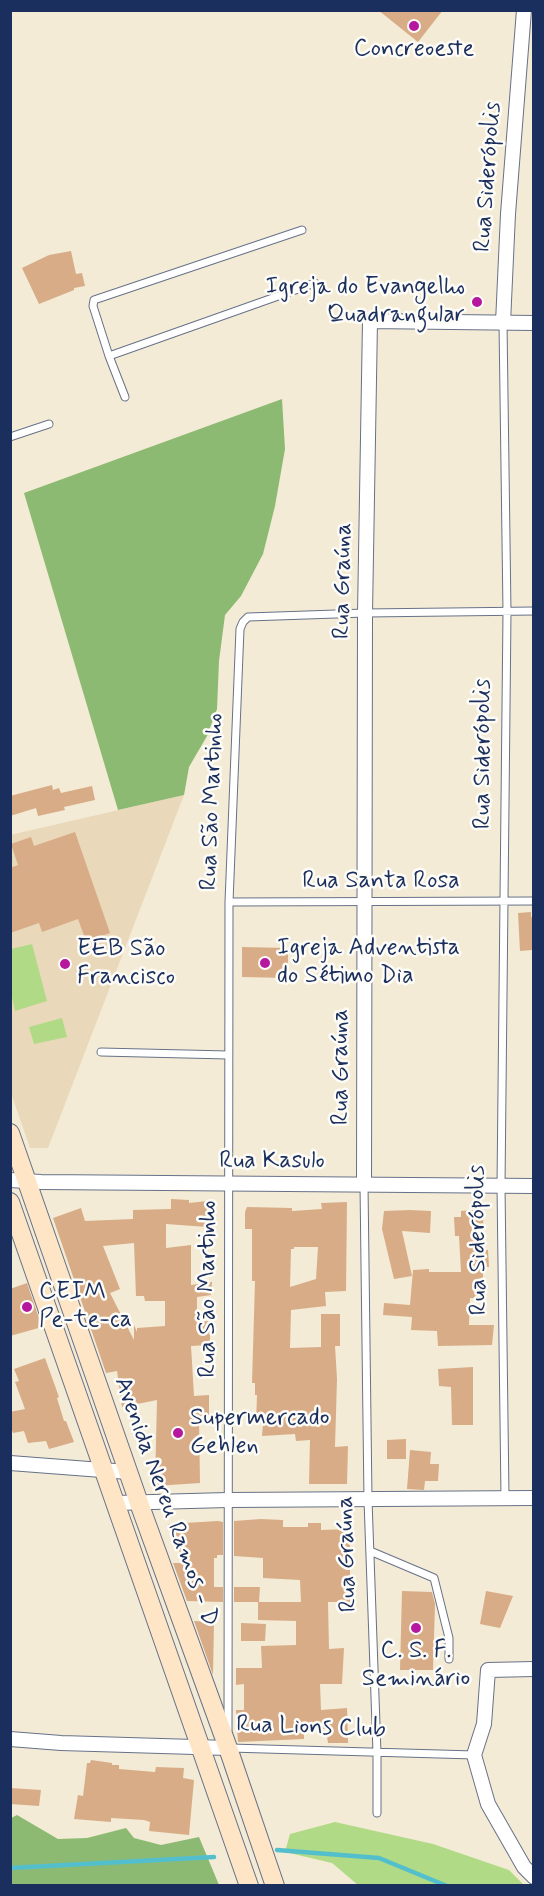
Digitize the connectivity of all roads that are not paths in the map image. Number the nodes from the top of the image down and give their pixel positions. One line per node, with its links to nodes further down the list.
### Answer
1 (524, 10): 4 (street, Rua Siderópolis)
2 (302, 230): 6 (lane)
3 (315, 283): 6 (lane)
4 (502, 323): 5 (street); 10 (lane, Rua Siderópolis); 12 (street, Rua Graúna)
5 (534, 323)
6 (110, 356): 7 (lane)
7 (124, 397)
8 (49, 424): 9 (lane)
9 (10, 437)
10 (507, 612): 11 (lane); 12 (lane); 13 (lane, Rua Siderópolis)
11 (534, 612)
12 (365, 613): 15 (lane, Rua São Martinho); 16 (street, Rua Graúna)
13 (505, 901): 14 (lane, Rua Santa Rosa); 16 (lane, Rua Santa Rosa); 23 (lane, Rua Siderópolis)
14 (534, 901)
15 (229, 902): 16 (lane, Rua Santa Rosa); 18 (lane, Rua São Martinho)
16 (364, 902): 22 (street, Rua Graúna)
17 (101, 1052): 18 (lane)
18 (228, 1055): 21 (lane, Rua São Martinho)
19 (10, 1133): 20 (street, Avenida Nereu Ramos - D)
20 (19, 1180): 21 (street, Rua Kasulo); 28 (street, Avenida Nereu Ramos - D)
21 (228, 1184): 22 (street, Rua Kasulo); 31 (lane, Rua São Martinho)
22 (364, 1185): 23 (street, Rua Kasulo); 32 (lane, Rua Graúna)
23 (501, 1186): 24 (street, Rua Kasulo); 29 (lane, Rua Siderópolis)
24 (534, 1186)
25 (10, 1202): 27 (street, Avenida Nereu Ramos - D)
26 (10, 1463): 27 (street)
27 (104, 1471): 28 (street); 33 (street, Avenida Nereu Ramos - D)
28 (128, 1472): 34 (street, Avenida Nereu Ramos - D)
29 (506, 1498): 30 (street); 32 (street)
30 (534, 1498)
31 (228, 1500): 32 (street); 34 (street); 40 (lane, Rua São Martinho)
32 (368, 1500): 35 (lane, Rua Graúna)
33 (115, 1503): 34 (street); 39 (street, Avenida Nereu Ramos - D)
34 (139, 1503): 40 (street, Avenida Nereu Ramos - D)
35 (370, 1551): 36 (lane); 41 (lane, Rua Graúna)
36 (449, 1659)
37 (534, 1669): 42 (street)
38 (10, 1739): 39 (street, Rua Lions Club)
39 (202, 1748): 40 (street, Rua Lions Club); 45 (street, Avenida Nereu Ramos - D)
40 (228, 1748): 41 (lane, Rua Lions Club); 46 (street, Avenida Nereu Ramos - D)
41 (377, 1753): 42 (lane, Rua Lions Club); 43 (lane, Rua Graúna)
42 (474, 1755): 44 (street)
43 (377, 1813)
44 (534, 1877)
45 (249, 1886)
46 (275, 1886)

